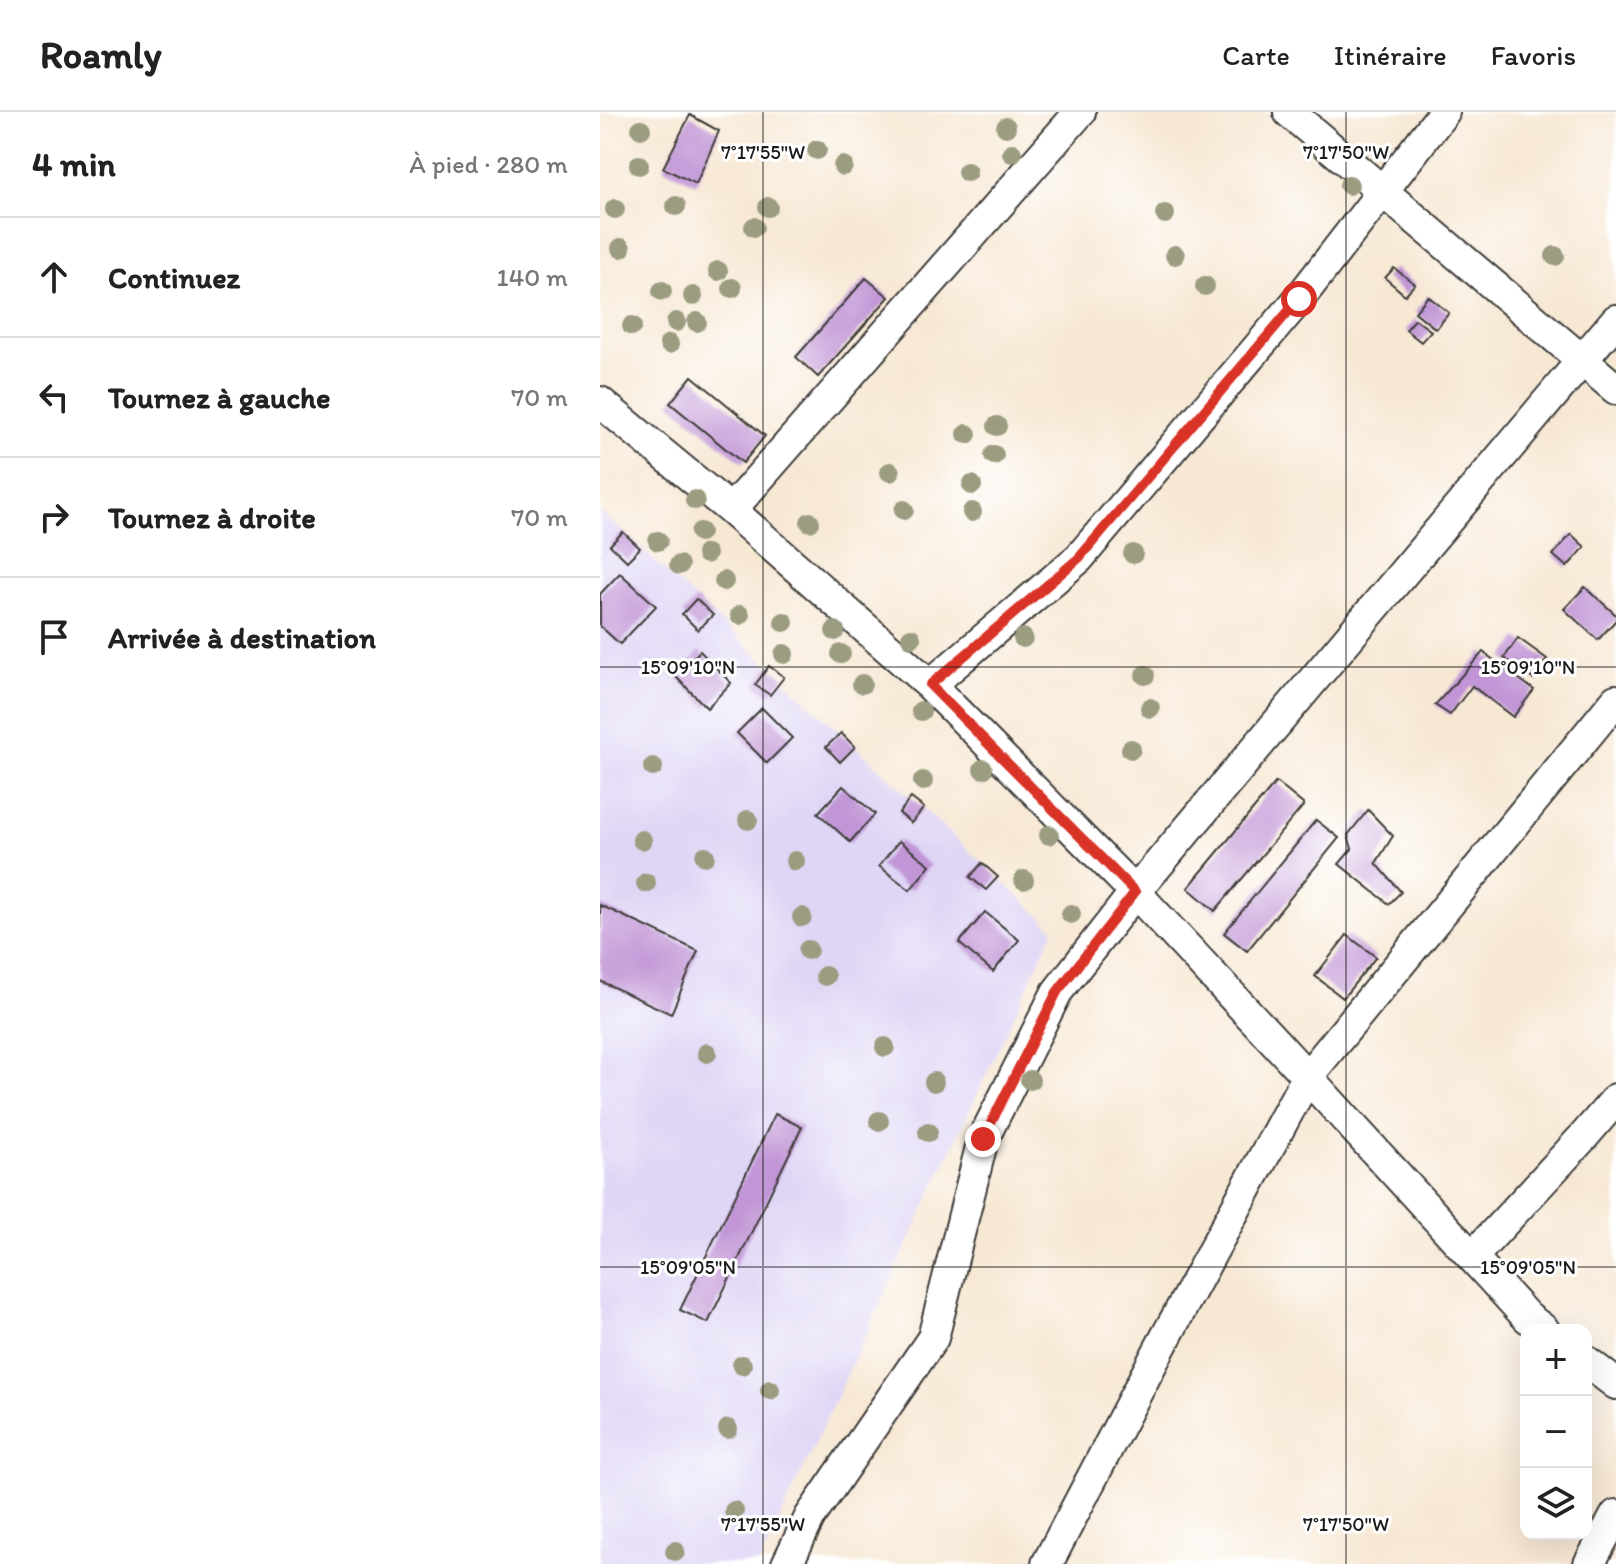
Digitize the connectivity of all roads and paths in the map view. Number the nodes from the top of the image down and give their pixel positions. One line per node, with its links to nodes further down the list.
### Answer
1 (1080, 112): 9 (street)
2 (1289, 112): 4 (street)
3 (1444, 112): 4 (street)
4 (1382, 191): 6 (street); 10 (street)
5 (1616, 320): 6 (street)
6 (1583, 361): 7 (street); 12 (street)
7 (1616, 389)
8 (600, 402): 9 (street)
9 (731, 510): 10 (street)
10 (930, 685): 12 (street)
11 (1616, 700): 13 (street)
12 (1135, 892): 13 (street); 20 (street)
13 (1307, 1077): 15 (street); 21 (street)
14 (1616, 1099): 15 (street)
15 (1472, 1257): 16 (street)
16 (1536, 1324)
17 (1592, 1366): 18 (street)
18 (1616, 1384)
19 (1616, 1515): 22 (street)
20 (787, 1564)
21 (1047, 1564)
22 (1589, 1564)

